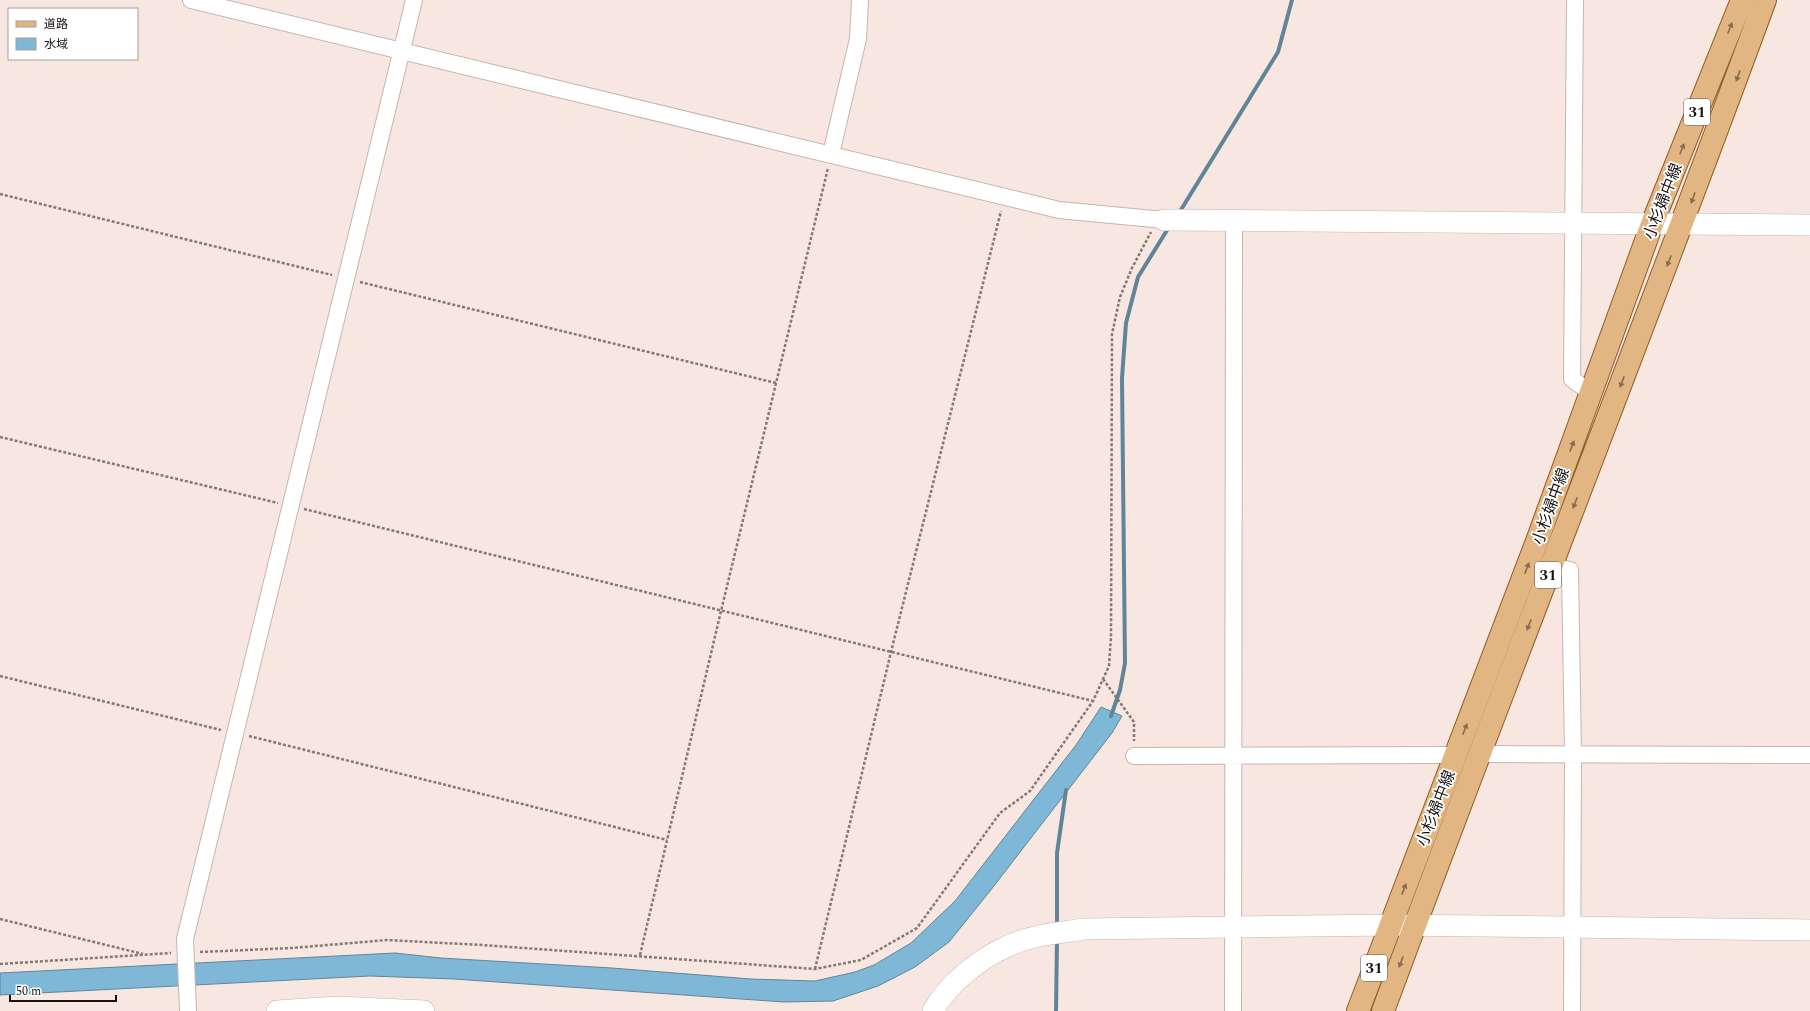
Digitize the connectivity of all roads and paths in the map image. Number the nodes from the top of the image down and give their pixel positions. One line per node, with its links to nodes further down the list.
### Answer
1 (191, 0): 7 (street)
2 (414, 0): 7 (street)
3 (860, 0): 8 (street)
4 (1575, 0): 13 (street)
5 (1742, 0): 14 (main road, 小杉婦中線 / 31, one-way to 5)
6 (1766, 0): 15 (main road, 小杉婦中線 / 31, one-way to 15)
7 (402, 52): 8 (street); 17 (street)
8 (831, 154): 10 (street); 18 (path)
9 (0, 194): 17 (path)
10 (1004, 196): 11 (street); 24 (path)
11 (1161, 220): 12 (street); 26 (path)
12 (1234, 220): 13 (street); 31 (street)
13 (1573, 222): 14 (street); 19 (street)
14 (1652, 224): 15 (street); 19 (main road, 小杉婦中線 / 31)
15 (1683, 224): 16 (street); 22 (main road, 小杉婦中線 / 31, one-way to 22)
16 (1810, 225)
17 (346, 279): 18 (path); 21 (street)
18 (776, 383): 23 (path)
19 (1591, 394): 32 (main road, 小杉婦中線 / 31, one-way to 19)
20 (0, 437): 21 (path)
21 (291, 506): 23 (path); 28 (street)
22 (1551, 566): 29 (main road, 小杉婦中線 / 31, one-way to 29); 30 (street)
23 (720, 611): 24 (path); 35 (path)
24 (891, 652): 27 (path); 46 (path)
25 (0, 676): 28 (path)
26 (1103, 679): 27 (path); 34 (path)
27 (1093, 701): 46 (path)
28 (236, 733): 35 (path); 42 (street)
29 (1480, 754): 30 (street); 39 (main road, 小杉婦中線 / 31)
30 (1573, 754): 33 (street); 40 (street)
31 (1233, 755): 32 (street); 34 (street); 38 (street)
32 (1455, 755): 37 (main road, 小杉婦中線 / 31, one-way to 32)
33 (1810, 755)
34 (1134, 756)
35 (668, 840): 44 (path)
36 (0, 919): 43 (path)
37 (1390, 925): 38 (street); 39 (street); 52 (main road, 小杉婦中線 / 31)
38 (1233, 926): 50 (street); 51 (street)
39 (1414, 926): 40 (street); 53 (main road, 小杉婦中線 / 31, one-way to 53)
40 (1573, 928): 41 (street); 54 (street)
41 (1810, 930)
42 (186, 954): 43 (path); 44 (path); 47 (street)
43 (147, 955): 45 (path)
44 (640, 956): 46 (path)
45 (0, 964)
46 (815, 969)
47 (188, 1011)
48 (278, 1011): 49 (street)
49 (424, 1011)
50 (933, 1011)
51 (1233, 1011)
52 (1358, 1011)
53 (1383, 1011)
54 (1572, 1011)

